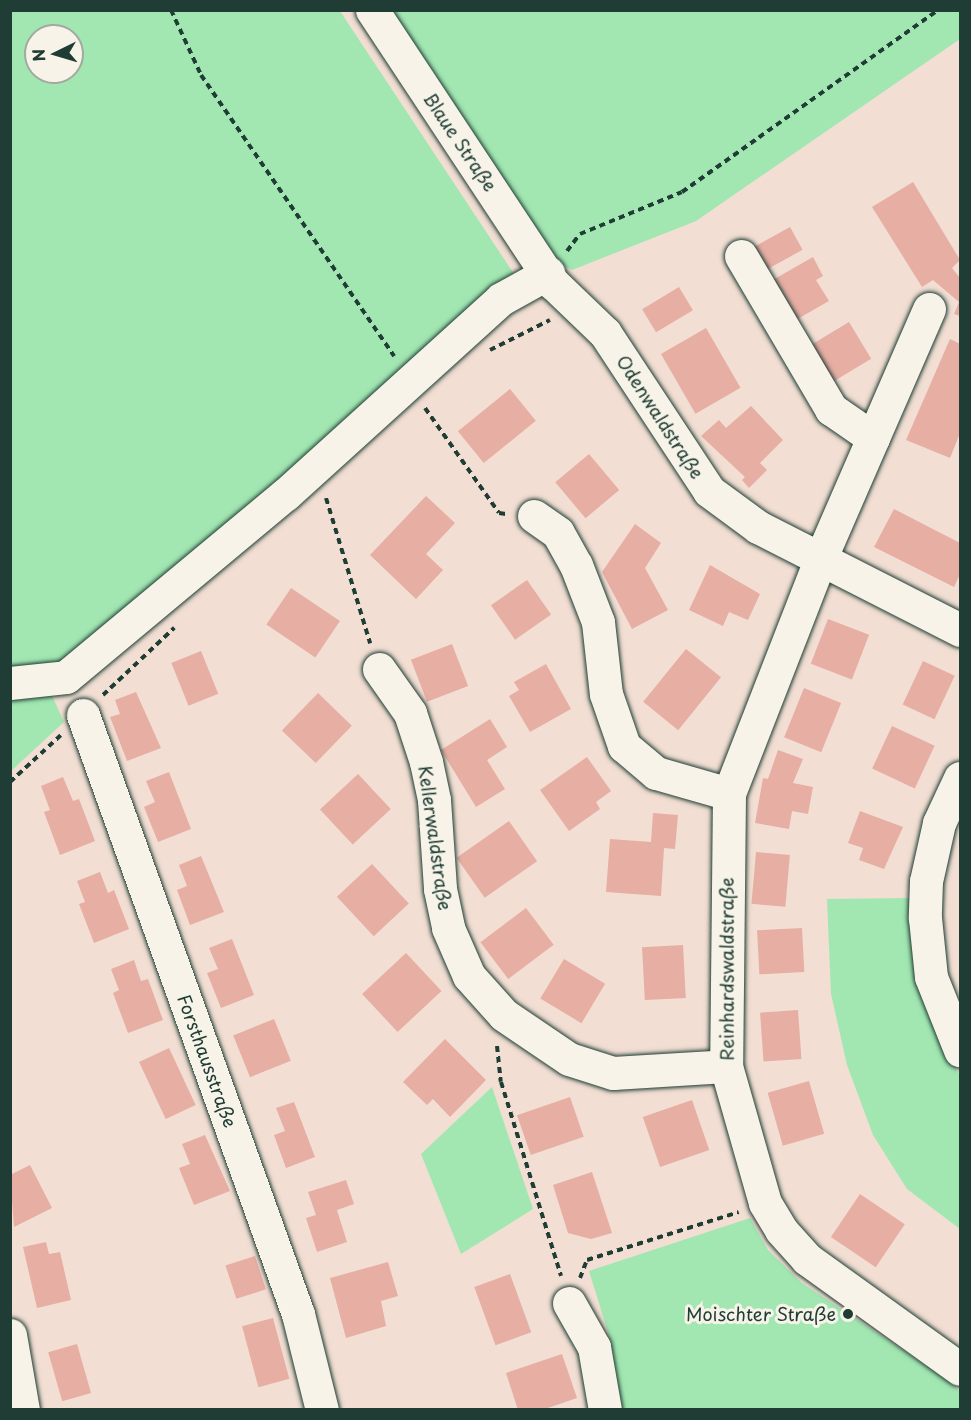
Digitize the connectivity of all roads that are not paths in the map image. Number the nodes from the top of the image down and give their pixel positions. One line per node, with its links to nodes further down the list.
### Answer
1 (372, 10): 3 (street, Blaue Straße)
2 (741, 256): 5 (street)
3 (548, 273): 7 (street, Odenwaldstraße); 10 (street)
4 (929, 309): 5 (street)
5 (873, 438): 7 (street)
6 (534, 516): 13 (street)
7 (820, 560): 8 (street, Odenwaldstraße); 13 (street, Reinhardswaldstraße)
8 (960, 630)
9 (379, 669): 15 (street, Kellerwaldstraße)
10 (10, 683)
11 (83, 715): 20 (street, Forsthausstraße)
12 (960, 778): 14 (street)
13 (729, 794): 15 (street, Reinhardswaldstraße)
14 (960, 1050)
15 (726, 1066): 18 (street, Reinhardswaldstraße)
16 (569, 1303): 21 (street)
17 (10, 1335): 19 (street)
18 (960, 1369)
19 (23, 1410)
20 (322, 1410)
21 (605, 1410)

